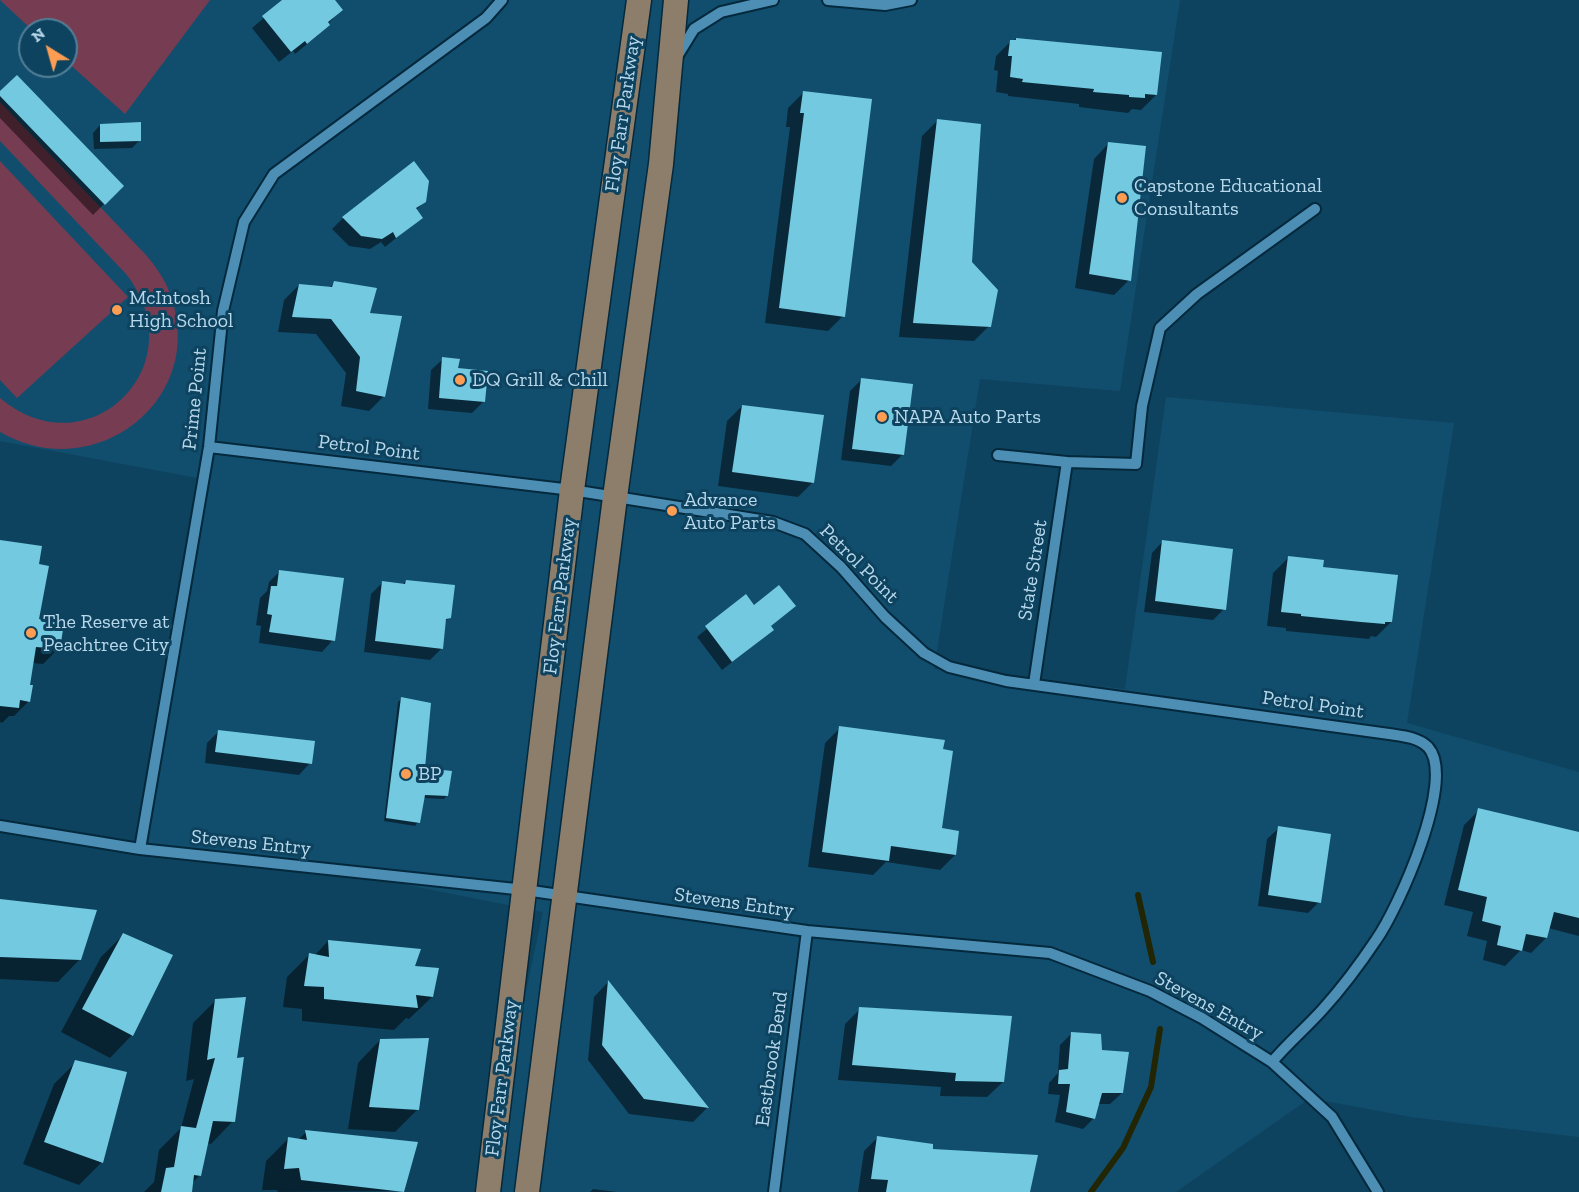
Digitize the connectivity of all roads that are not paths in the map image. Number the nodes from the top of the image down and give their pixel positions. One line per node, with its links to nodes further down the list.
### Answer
1 (502, 0): 9 (street, Prime Point)
2 (639, 0): 12 (main road, Floy Farr Parkway)
3 (676, 0): 7 (main road, Floy Farr Parkway)
4 (773, 0): 7 (street)
5 (828, 0): 6 (street)
6 (911, 0)
7 (670, 68): 13 (main road, Floy Farr Parkway)
8 (1315, 209): 11 (street)
9 (209, 447): 12 (street, Petrol Point); 16 (street, Prime Point)
10 (998, 455): 11 (street)
11 (1068, 462): 14 (street, State Street)
12 (572, 490): 13 (street, Petrol Point); 17 (main road, Floy Farr Parkway)
13 (615, 497): 14 (street, Petrol Point); 18 (main road, Floy Farr Parkway)
14 (1034, 684): 20 (street, Petrol Point)
15 (0, 826): 16 (street, Stevens Entry)
16 (140, 849): 17 (street, Stevens Entry)
17 (525, 890): 18 (street, Stevens Entry); 21 (main road, Floy Farr Parkway)
18 (566, 896): 19 (street, Stevens Entry); 22 (main road, Floy Farr Parkway)
19 (807, 931): 20 (street, Stevens Entry); 23 (street, Eastbrook Bend)
20 (1272, 1062): 24 (street, Stevens Entry)
21 (488, 1192)
22 (527, 1192)
23 (774, 1192)
24 (1378, 1192)

